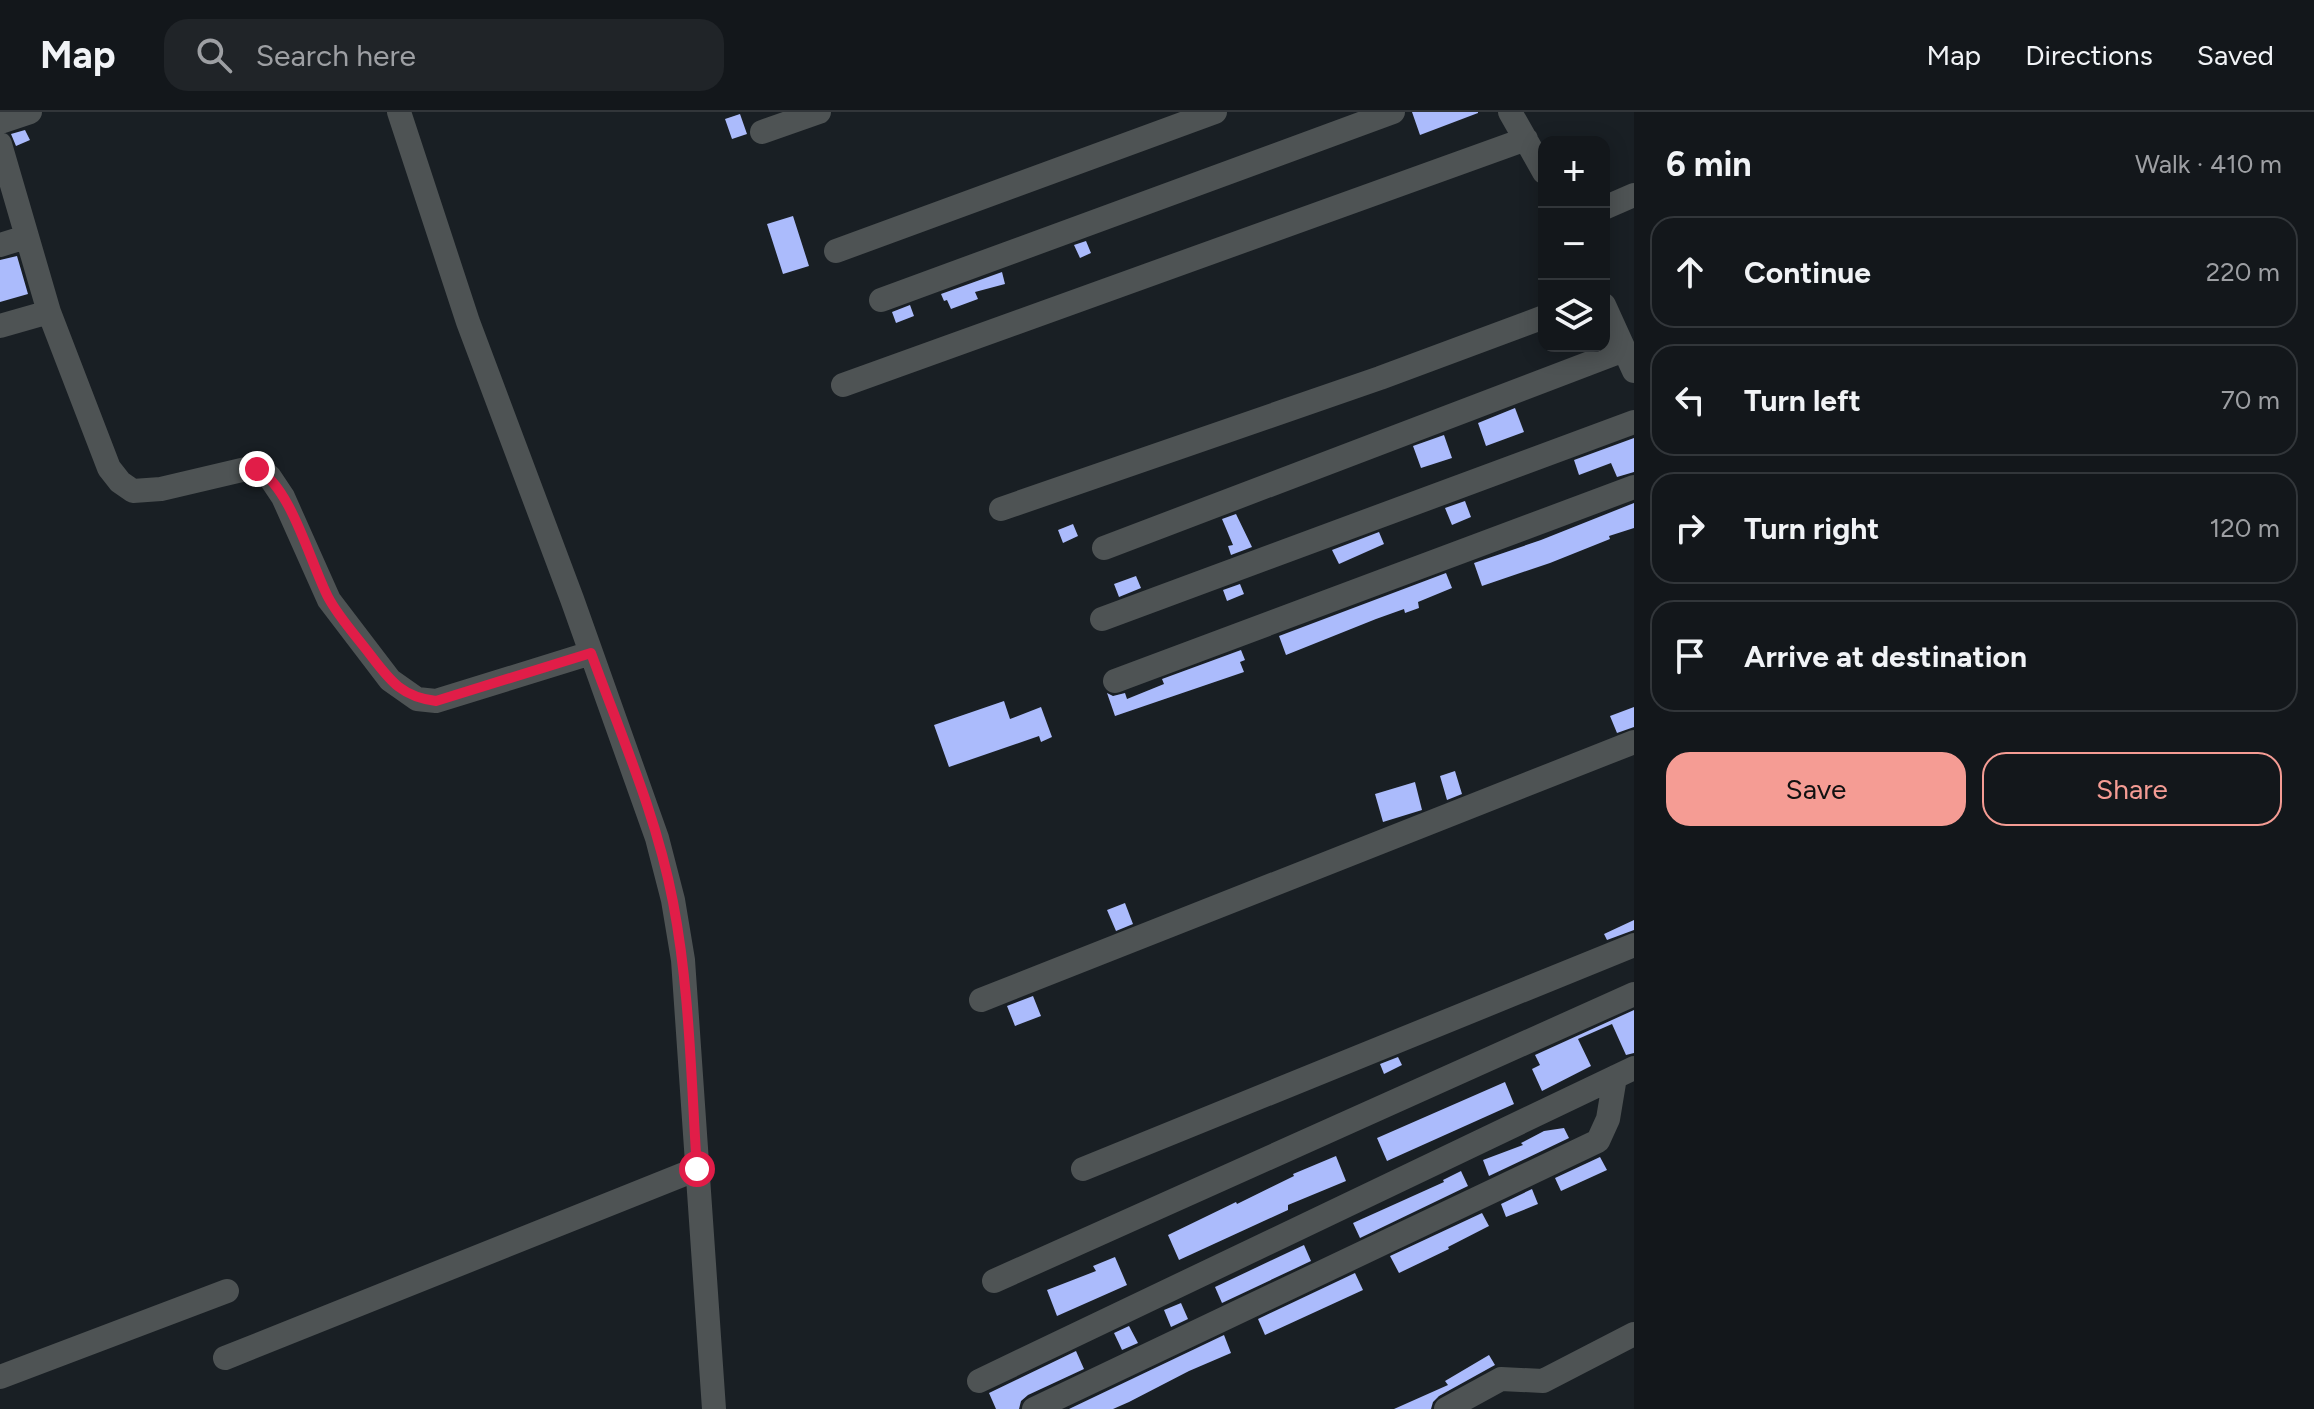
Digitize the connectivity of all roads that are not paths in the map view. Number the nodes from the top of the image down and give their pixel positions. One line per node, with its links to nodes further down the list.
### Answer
1 (30, 112): 7 (street)
2 (399, 112): 30 (street)
3 (819, 112): 8 (street)
4 (1215, 112): 17 (street)
5 (1393, 112): 18 (street)
6 (1510, 112): 9 (street)
7 (0, 122)
8 (762, 132)
9 (1526, 139): 11 (street); 24 (street)
10 (0, 144): 12 (street)
11 (1538, 161)
12 (4, 177): 15 (street)
13 (1634, 195): 14 (street)
14 (1610, 205)
15 (26, 237): 16 (street); 19 (street)
16 (0, 245)
17 (836, 251)
18 (881, 300)
19 (49, 312): 22 (street); 30 (street)
20 (1610, 318): 23 (street)
21 (1538, 319): 27 (street)
22 (0, 326)
23 (1629, 361): 28 (street)
24 (843, 385)
25 (1634, 422): 29 (street)
26 (1634, 487): 31 (street)
27 (1001, 509)
28 (1104, 548)
29 (1102, 619)
30 (591, 653): 37 (street)
31 (1115, 681)
32 (1634, 742): 35 (street)
33 (1634, 945): 38 (street)
34 (1634, 994): 39 (street)
35 (981, 1000)
36 (1624, 1072): 44 (street); 46 (street)
37 (697, 1169): 42 (street); 45 (street)
38 (1083, 1169)
39 (994, 1281)
40 (227, 1291): 43 (street)
41 (1634, 1334): 47 (street)
42 (225, 1358)
43 (0, 1377)
44 (979, 1381)
45 (714, 1409)
46 (1034, 1409)
47 (1446, 1409)

